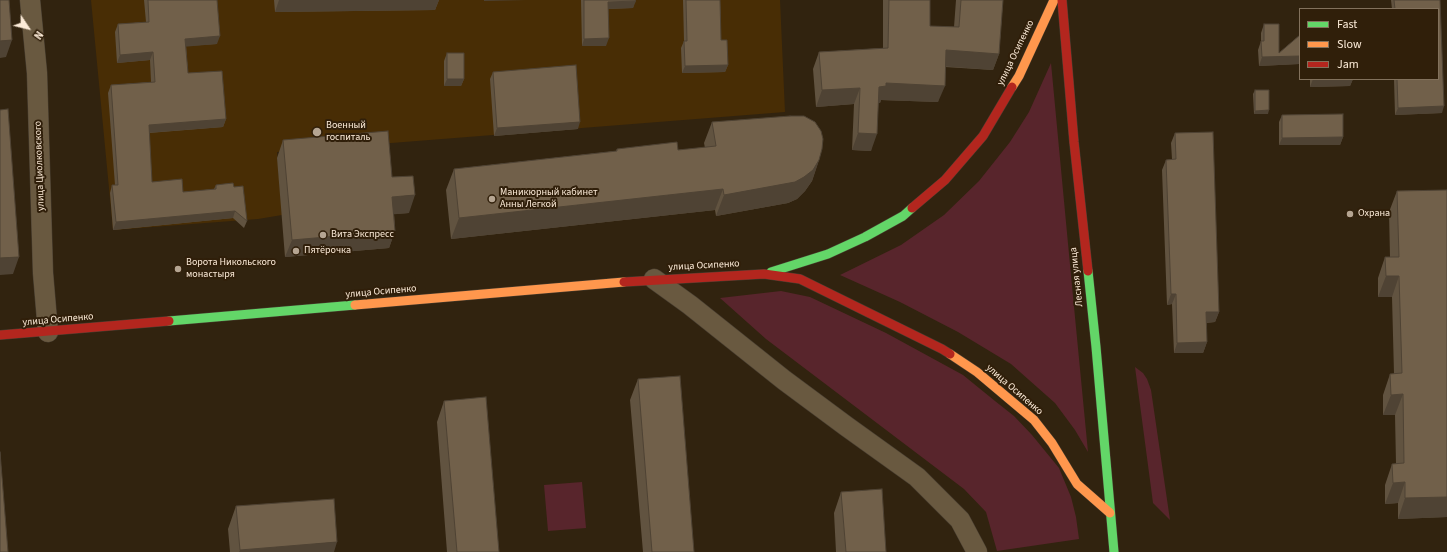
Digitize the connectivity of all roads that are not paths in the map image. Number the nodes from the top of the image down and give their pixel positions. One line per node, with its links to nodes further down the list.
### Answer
1 (30, 0): 6 (street, улица Циолковского)
2 (1054, 0): 4 (main road, улица Осипенко)
3 (1062, 0): 8 (main road, Лесная улица)
4 (764, 274): 5 (main road, улица Осипенко); 8 (main road, улица Осипенко)
5 (654, 279): 6 (main road, улица Осипенко); 9 (street)
6 (48, 332): 7 (main road, улица Осипенко)
7 (0, 335)
8 (1110, 513): 10 (main road, Лесная улица)
9 (976, 552)
10 (1114, 552)

